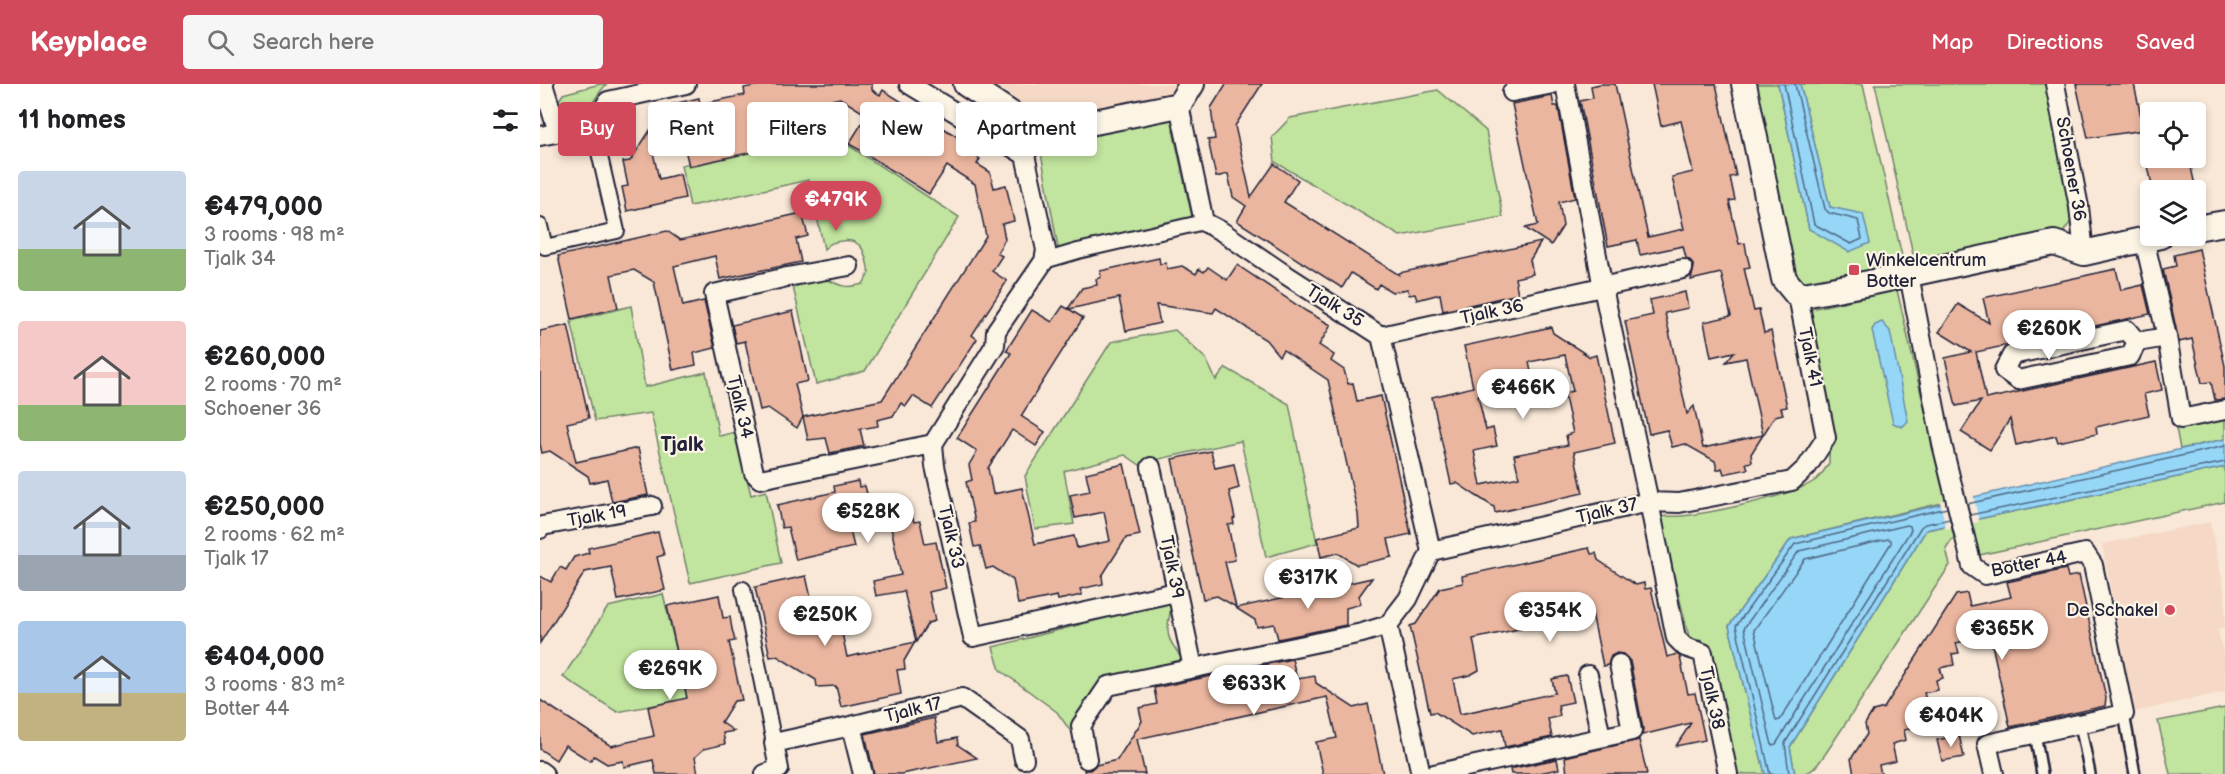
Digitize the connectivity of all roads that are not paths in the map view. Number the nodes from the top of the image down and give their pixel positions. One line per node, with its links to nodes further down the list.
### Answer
1 (541, 84): 16 (street)
2 (686, 84): 11 (street)
3 (909, 84): 14 (street)
4 (966, 84): 12 (street)
5 (1192, 84): 13 (street)
6 (1553, 84): 10 (street)
7 (1565, 84): 30 (street)
8 (1744, 84): 31 (street, Tjalk 41)
9 (2055, 84): 25 (street, Schoener 36)
10 (1512, 92)
11 (607, 102)
12 (993, 102)
13 (1179, 105): 15 (street); 19 (street)
14 (956, 113)
15 (1097, 122)
16 (549, 134)
17 (600, 156): 21 (street)
18 (1025, 156): 26 (street)
19 (1204, 222): 26 (street); 32 (street, Tjalk 35)
20 (2225, 223): 22 (street)
21 (540, 226)
22 (2206, 226)
23 (2140, 240): 25 (street)
24 (2153, 246): 33 (street)
25 (2084, 253): 29 (street)
26 (1044, 261): 36 (street)
27 (849, 266): 36 (street, Tjalk 34)
28 (1683, 269): 30 (street, Tjalk 36)
29 (1909, 274): 31 (street); 49 (street, Botter 44)
30 (1603, 288): 32 (street, Tjalk 36); 38 (street)
31 (1798, 296): 38 (street, Tjalk 41)
32 (1381, 336): 41 (street, Tjalk 35)
33 (2167, 337): 34 (street); 35 (street)
34 (2137, 342): 34 (street)
35 (2225, 410)
36 (933, 444): 43 (street, Tjalk 33)
37 (1151, 467): 43 (street, Tjalk 39)
38 (1649, 502): 41 (street, Tjalk 37); 45 (street, Tjalk 37)
39 (652, 506): 40 (street, Tjalk 19)
40 (541, 525)
41 (1431, 551): 44 (street)
42 (742, 589): 54 (street)
43 (1176, 592): 47 (street, Tjalk 39)
44 (1388, 625): 47 (street); 59 (street)
45 (1676, 638): 61 (street, Tjalk 38)
46 (1619, 664): 53 (street)
47 (1192, 668): 56 (street)
48 (1588, 675): 53 (street)
49 (2124, 714): 50 (street); 65 (lane)
50 (2080, 724): 52 (street); 64 (lane)
51 (851, 726): 54 (street, Tjalk 17); 55 (street, Tjalk 17); 58 (street)
52 (2035, 733): 62 (street); 63 (lane)
53 (1601, 737): 60 (street)
54 (774, 742): 57 (street)
55 (1024, 759)
56 (1087, 759)
57 (765, 774)
58 (863, 774)
59 (1421, 774)
60 (1434, 774)
61 (1728, 774)
62 (1994, 774)
63 (2042, 774)
64 (2090, 774)
65 (2135, 774)

